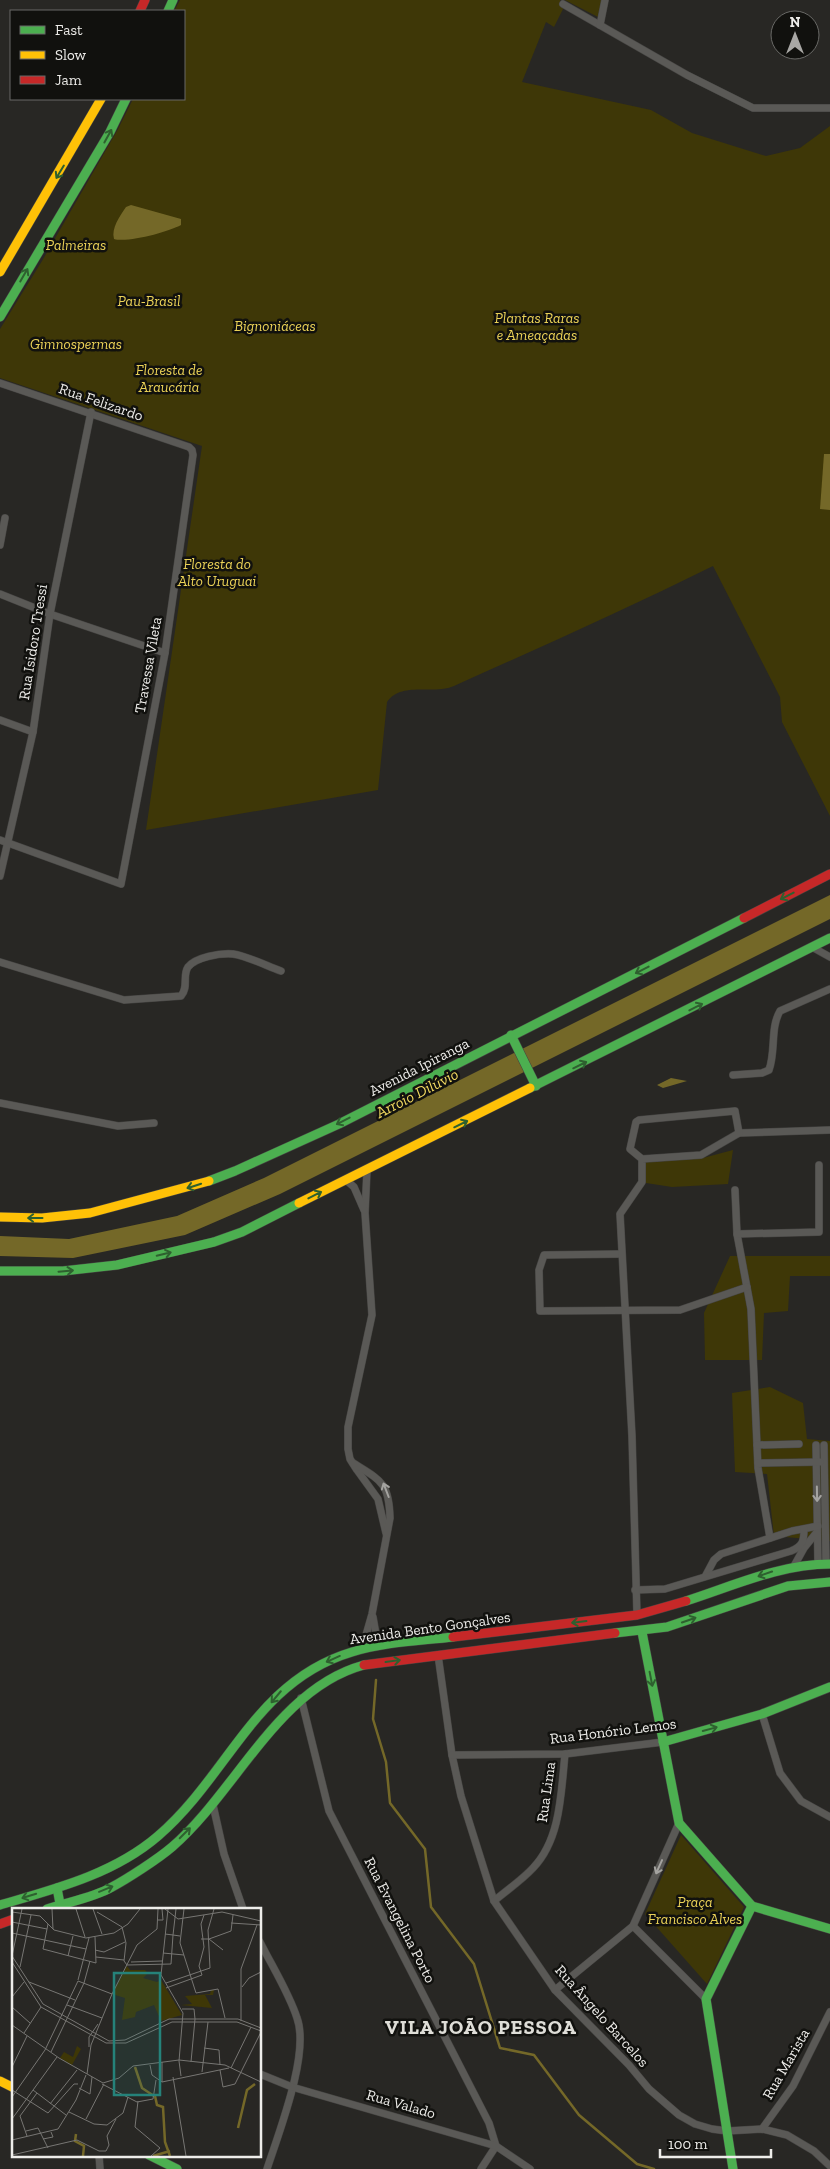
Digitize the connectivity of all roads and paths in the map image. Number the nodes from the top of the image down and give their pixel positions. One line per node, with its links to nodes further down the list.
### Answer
1 (606, 0): 3 (street)
2 (563, 4): 3 (street)
3 (600, 25): 6 (street)
4 (100, 100): 7 (main road, one-way to 7)
5 (126, 100): 8 (main road, one-way to 5)
6 (830, 108)
7 (0, 272)
8 (0, 317)
9 (0, 383): 10 (street, Rua Felizardo)
10 (91, 412): 11 (street, Rua Felizardo); 15 (street, Rua Isidoro Tressi)
11 (192, 450): 16 (street, Travessa Vileta)
12 (6, 518): 13 (street)
13 (0, 545)
14 (0, 594): 15 (street)
15 (50, 614): 16 (street); 18 (street, Rua Isidoro Tressi)
16 (166, 653): 20 (street, Travessa Vileta)
17 (0, 720): 18 (street)
18 (33, 732): 20 (street, Rua Isidoro Tressi)
19 (0, 840): 20 (street)
20 (8, 842): 22 (street, Rua Isidoro Tressi)
21 (830, 874): 29 (main road, Avenida Ipiranga, one-way to 29)
22 (0, 876)
23 (830, 938): 24 (main road)
24 (812, 947): 25 (street); 31 (main road, one-way to 24)
25 (830, 958)
26 (0, 962): 27 (street)
27 (281, 971)
28 (830, 989): 30 (street)
29 (511, 1035): 31 (main road); 42 (main road, Avenida Ipiranga, one-way to 42)
30 (733, 1075)
31 (536, 1086): 38 (main road, one-way to 31)
32 (0, 1103): 33 (street)
33 (154, 1123)
34 (830, 1130): 35 (street)
35 (739, 1133): 36 (street); 36 (street)
36 (642, 1159): 44 (street)
37 (819, 1165): 43 (street)
38 (367, 1170): 39 (main road); 41 (street)
39 (346, 1180): 41 (street); 45 (main road, one-way to 39)
40 (734, 1190): 43 (street)
41 (365, 1213): 53 (street)
42 (0, 1217)
43 (737, 1234): 46 (street)
44 (621, 1254): 47 (street); 47 (street)
45 (0, 1271)
46 (747, 1287): 47 (street); 50 (street)
47 (625, 1310): 64 (street)
48 (799, 1444): 50 (street)
49 (824, 1444): 52 (street)
50 (757, 1445): 54 (street)
51 (816, 1445): 52 (street)
52 (821, 1462): 54 (street); 56 (street, one-way to 56); 59 (street)
53 (353, 1463): 57 (street); 57 (street, one-way to 53)
54 (758, 1463): 58 (street)
55 (804, 1529): 56 (street); 58 (street); 62 (street)
56 (818, 1532): 59 (street); 60 (street); 61 (street)
57 (386, 1533): 65 (street)
58 (770, 1538): 62 (street)
59 (826, 1538): 60 (street)
60 (825, 1564): 61 (main road, Avenida Bento Gonçalves)
61 (794, 1566): 66 (main road, Avenida Bento Gonçalves, one-way to 66)
62 (706, 1576): 64 (street)
63 (830, 1582): 67 (main road, Avenida Bento Gonçalves, one-way to 63)
64 (635, 1590): 66 (street)
65 (372, 1614): 68 (street); 69 (street)
66 (637, 1614): 68 (main road, Avenida Bento Gonçalves, one-way to 68)
67 (642, 1632): 70 (main road, Avenida Bento Gonçalves); 74 (main road, one-way to 74)
68 (378, 1646): 69 (main road, Avenida Bento Gonçalves)
69 (362, 1648): 80 (main road, Avenida Bento Gonçalves, one-way to 80)
70 (438, 1655): 72 (main road, Avenida Bento Gonçalves, one-way to 70); 76 (street, Rua Ângelo Barcelos)
71 (830, 1686): 73 (main road, Rua Honório Lemos)
72 (302, 1698): 77 (main road, Avenida Bento Gonçalves); 100 (street, Rua Evangelina Porto)
73 (762, 1714): 74 (main road, Rua Honório Lemos, one-way to 73); 78 (street)
74 (663, 1742): 75 (street, Rua Honório Lemos); 79 (main road)
75 (565, 1754): 76 (street, Rua Honório Lemos); 81 (street, Rua Lima)
76 (452, 1755): 81 (street, Rua Ângelo Barcelos)
77 (213, 1805): 84 (main road, Avenida Bento Gonçalves, one-way to 77); 85 (street)
78 (830, 1817)
79 (679, 1823): 83 (main road); 88 (street, one-way to 88)
80 (57, 1888): 82 (main road, Avenida Bento Gonçalves, one-way to 82); 84 (main road)
81 (494, 1901): 91 (street, Rua Ângelo Barcelos)
82 (0, 1905)
83 (752, 1906): 89 (main road); 92 (main road)
84 (61, 1907)
85 (244, 1908)
86 (12, 1920): 87 (main road)
87 (0, 1924)
88 (633, 1926): 91 (street); 92 (street)
89 (830, 1929)
90 (261, 1944): 97 (street)
91 (555, 1990): 99 (street, Rua Ângelo Barcelos)
92 (706, 1999): 99 (main road)
93 (830, 2012): 98 (street, Rua Marista)
94 (261, 2074): 97 (street, Rua Valado)
95 (0, 2081): 96 (main road)
96 (12, 2087)
97 (292, 2087): 100 (street, Rua Valado); 106 (street)
98 (762, 2129): 99 (street, Rua Ângelo Barcelos); 103 (street, Rua Ângelo Barcelos)
99 (727, 2131): 109 (main road)
100 (496, 2146): 107 (street); 108 (street, Rua Valado)
101 (99, 2156): 104 (street)
102 (151, 2156): 105 (main road)
103 (830, 2166)
104 (100, 2169)
105 (177, 2169)
106 (268, 2169)
107 (481, 2169)
108 (530, 2169)
109 (733, 2169)

